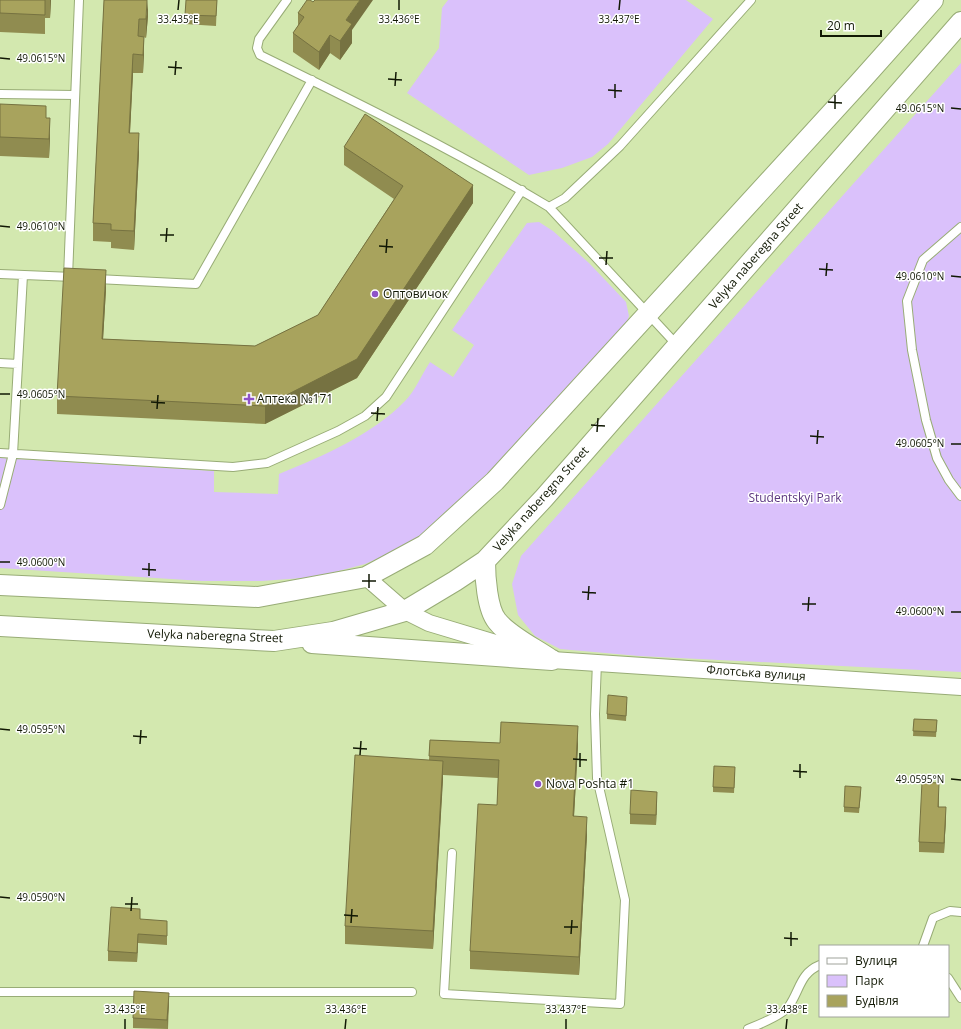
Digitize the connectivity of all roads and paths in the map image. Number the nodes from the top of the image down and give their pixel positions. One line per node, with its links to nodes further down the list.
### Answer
1 (79, 0): 8 (lane)
2 (287, 0): 6 (lane)
3 (751, 0): 10 (lane)
4 (933, 0): 15 (street)
5 (961, 22): 16 (street, Velyka naberegna Street)
6 (312, 80): 9 (lane); 14 (lane)
7 (0, 94): 8 (lane)
8 (75, 95): 14 (lane)
9 (522, 190): 10 (lane); 20 (lane)
10 (549, 207): 15 (lane)
11 (961, 227): 21 (lane)
12 (0, 274): 13 (lane)
13 (23, 275): 14 (lane); 18 (lane)
14 (68, 277)
15 (648, 314): 16 (lane); 24 (street)
16 (677, 346): 23 (street, Velyka naberegna Street)
17 (0, 363): 18 (lane)
18 (18, 364): 20 (lane)
19 (0, 453): 20 (lane)
20 (13, 454): 22 (lane)
21 (961, 496)
22 (0, 506)
23 (485, 561): 26 (street, Velyka naberegna Street); 29 (street)
24 (366, 577): 25 (street); 26 (street, Флотська вулиця)
25 (0, 586)
26 (405, 611): 28 (street, Velyka naberegna Street); 29 (street, Флотська вулиця)
27 (0, 626): 28 (street, Velyka naberegna Street)
28 (274, 641): 29 (street)
29 (552, 660): 30 (street, Флотська вулиця)
30 (598, 662): 31 (street, Флотська вулиця); 32 (lane)
31 (961, 687)
32 (452, 854)
33 (961, 912): 34 (lane)
34 (923, 945)
35 (819, 966): 40 (lane)
36 (949, 980): 39 (lane)
37 (0, 992): 38 (lane)
38 (412, 992)
39 (961, 998)
40 (748, 1029)

